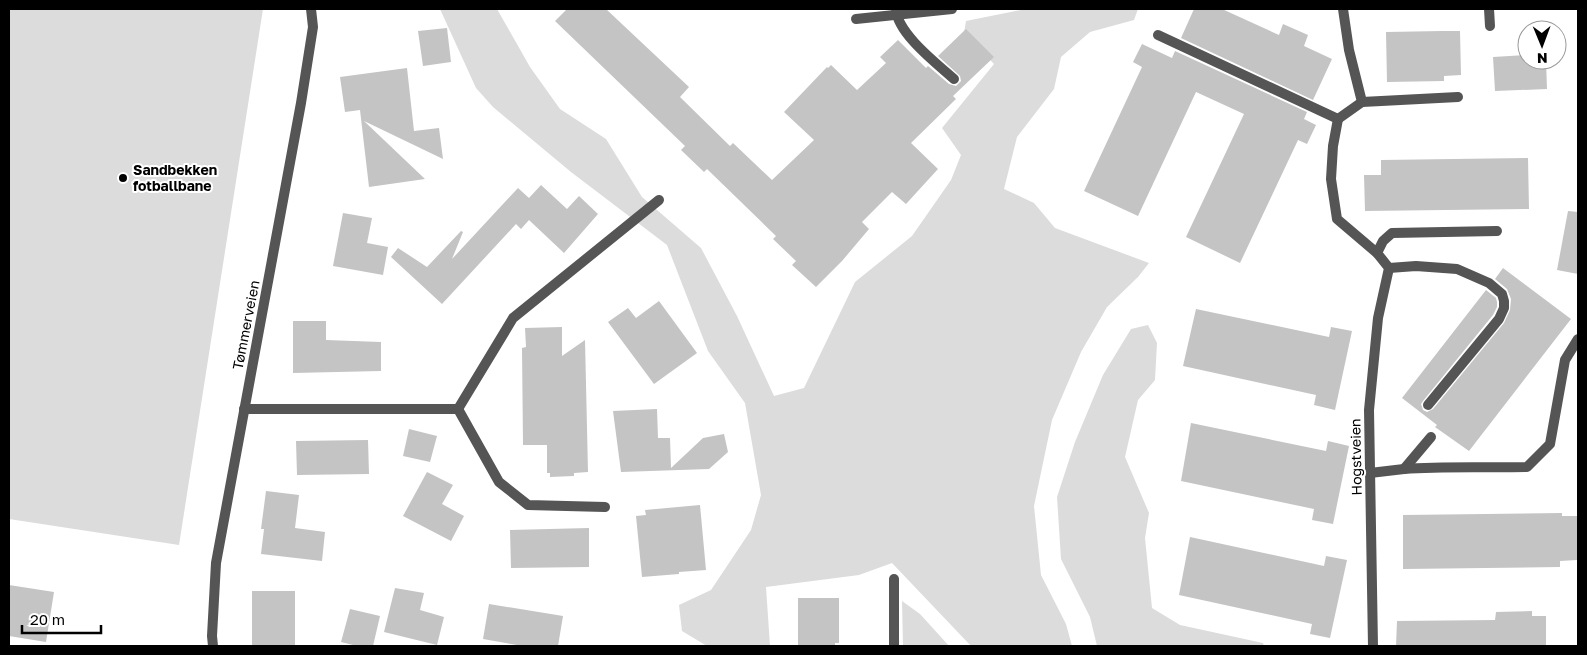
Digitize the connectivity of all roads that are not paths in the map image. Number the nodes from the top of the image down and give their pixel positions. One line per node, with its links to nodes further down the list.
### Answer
1 (312, 9): 19 (street, Tømmerveien)
2 (952, 9): 5 (street)
3 (1343, 9): 11 (street)
4 (1489, 9): 7 (street)
5 (897, 12): 6 (street); 9 (street)
6 (856, 19)
7 (1490, 26)
8 (1158, 35): 12 (street)
9 (954, 79)
10 (1458, 97): 11 (street)
11 (1362, 102): 12 (street)
12 (1338, 119): 15 (street)
13 (659, 200): 20 (street)
14 (1496, 231): 15 (street)
15 (1377, 254): 16 (street)
16 (1389, 268): 18 (street); 23 (street, Hogstveien)
17 (1578, 339): 22 (street)
18 (1428, 405)
19 (244, 409): 20 (street); 26 (street, Tømmerveien)
20 (458, 409): 24 (street)
21 (1431, 437): 22 (street)
22 (1404, 469): 23 (street)
23 (1370, 473): 28 (street, Hogstveien)
24 (605, 506)
25 (894, 579): 27 (street)
26 (213, 646)
27 (894, 646)
28 (1373, 646)

